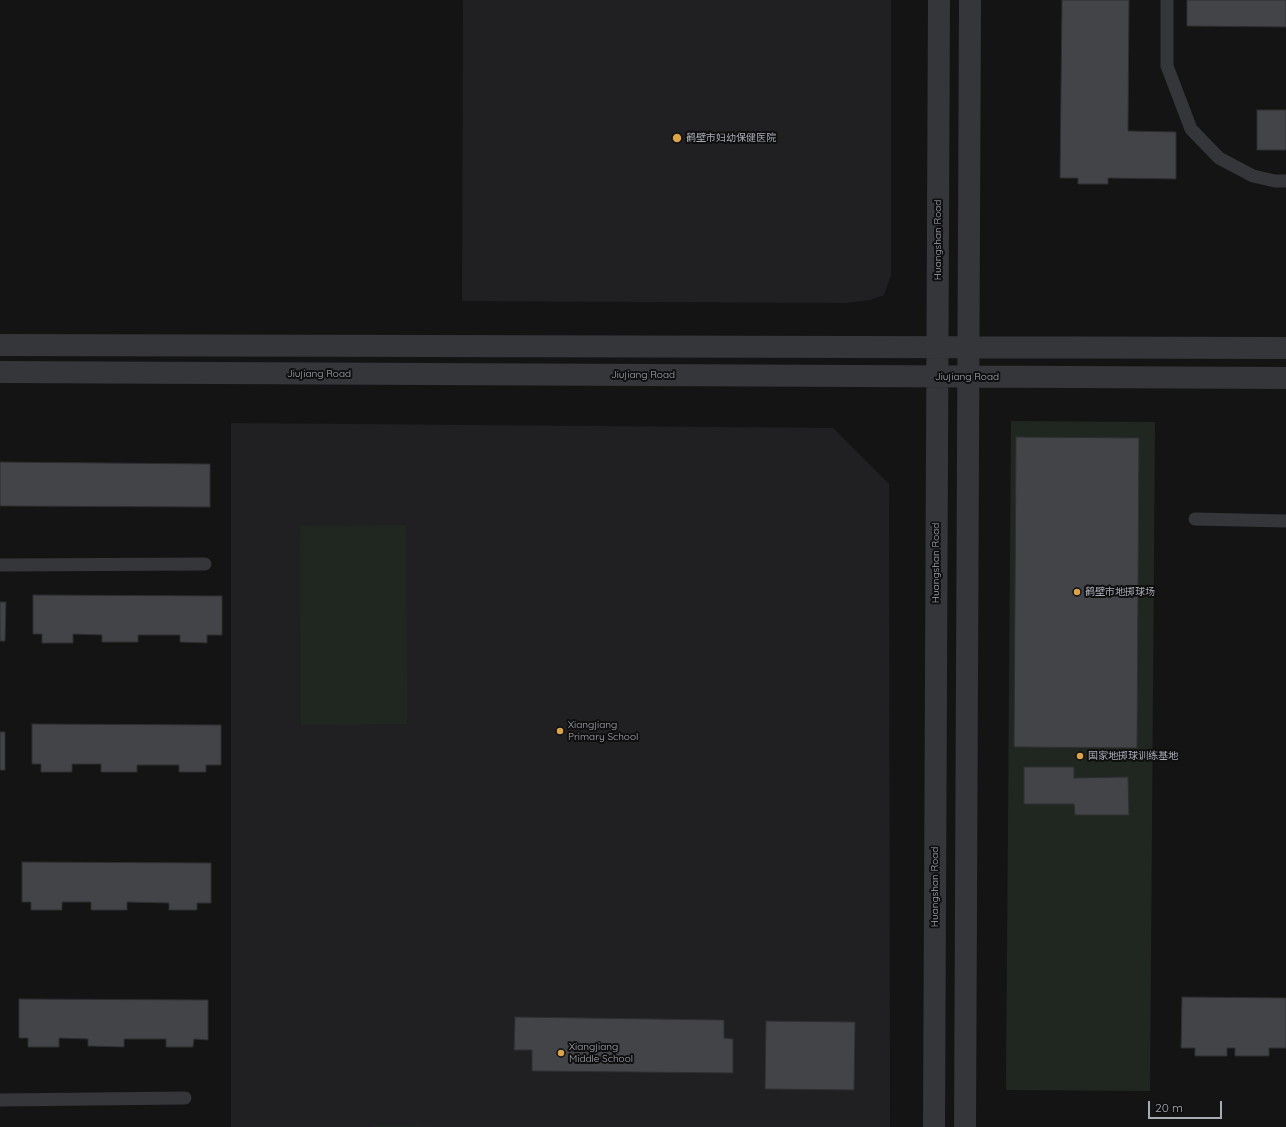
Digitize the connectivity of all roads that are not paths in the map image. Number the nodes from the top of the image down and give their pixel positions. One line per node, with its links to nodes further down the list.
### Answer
1 (939, 0): 6 (street, Huangshan Road)
2 (970, 0): 7 (street)
3 (1167, 0): 4 (lane)
4 (1286, 181)
5 (0, 344): 6 (street)
6 (938, 347): 7 (street); 10 (street, Huangshan Road)
7 (968, 347): 8 (street); 11 (street)
8 (1286, 348)
9 (0, 372): 10 (street, Jiujiang Road)
10 (937, 376): 11 (street, Jiujiang Road); 19 (street, Huangshan Road)
11 (968, 376): 12 (street, Jiujiang Road); 20 (street)
12 (1286, 378)
13 (1195, 519): 14 (lane)
14 (1286, 521)
15 (206, 564): 16 (lane)
16 (0, 565)
17 (185, 1098): 18 (lane)
18 (0, 1100)
19 (934, 1127)
20 (965, 1127)

